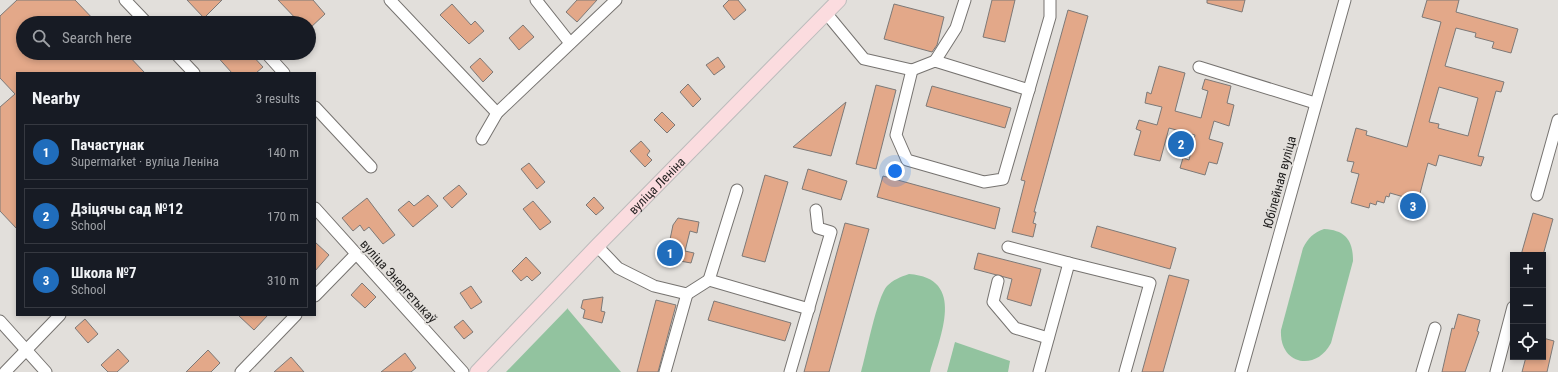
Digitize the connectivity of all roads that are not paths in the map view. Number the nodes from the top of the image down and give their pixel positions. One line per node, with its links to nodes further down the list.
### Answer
1 (125, 0): 10 (street)
2 (390, 0): 22 (street)
3 (536, 0): 11 (street)
4 (616, 0): 11 (street)
5 (839, 0): 9 (main road, вуліца Леніна)
6 (965, 0): 14 (street)
7 (1050, 0): 19 (street)
8 (1345, 0): 20 (street, Юбілейная вуліца)
9 (826, 14): 16 (street); 30 (main road, вуліца Леніна)
10 (140, 16)
11 (570, 43): 22 (street)
12 (182, 60): 17 (street)
13 (272, 60): 18 (street)
14 (935, 61): 16 (street); 19 (street)
15 (1199, 67): 20 (street)
16 (912, 70): 19 (street)
17 (193, 72)
18 (283, 72)
19 (1030, 90)
20 (1315, 103): 55 (street, Юбілейная вуліца)
21 (316, 108): 25 (street)
22 (497, 113): 24 (street)
23 (1558, 120): 27 (street)
24 (482, 140)
25 (371, 167)
26 (737, 190): 34 (street)
27 (1537, 195)
28 (316, 209): 32 (street, вуліца Энергетыкаў)
29 (816, 210): 38 (street)
30 (597, 246): 36 (street); 50 (main road, вуліца Леніна)
31 (1008, 247): 33 (street)
32 (356, 254): 37 (street); 49 (street, вуліца Энергетыкаў)
33 (1069, 263): 44 (street); 54 (street)
34 (709, 280): 36 (street); 38 (street)
35 (998, 281): 44 (street)
36 (687, 294): 51 (street)
37 (316, 295)
38 (809, 309): 52 (street)
39 (59, 316): 45 (street)
40 (295, 316): 48 (street)
41 (1510, 318): 57 (street)
42 (0, 321): 45 (street)
43 (1435, 328): 56 (street)
44 (1048, 338): 53 (street)
45 (26, 349): 46 (street); 47 (street)
46 (5, 372)
47 (46, 372)
48 (241, 372)
49 (463, 372)
50 (476, 372)
51 (665, 372)
52 (790, 372)
53 (1039, 372)
54 (1125, 372)
55 (1241, 372)
56 (1422, 372)
57 (1496, 372)

